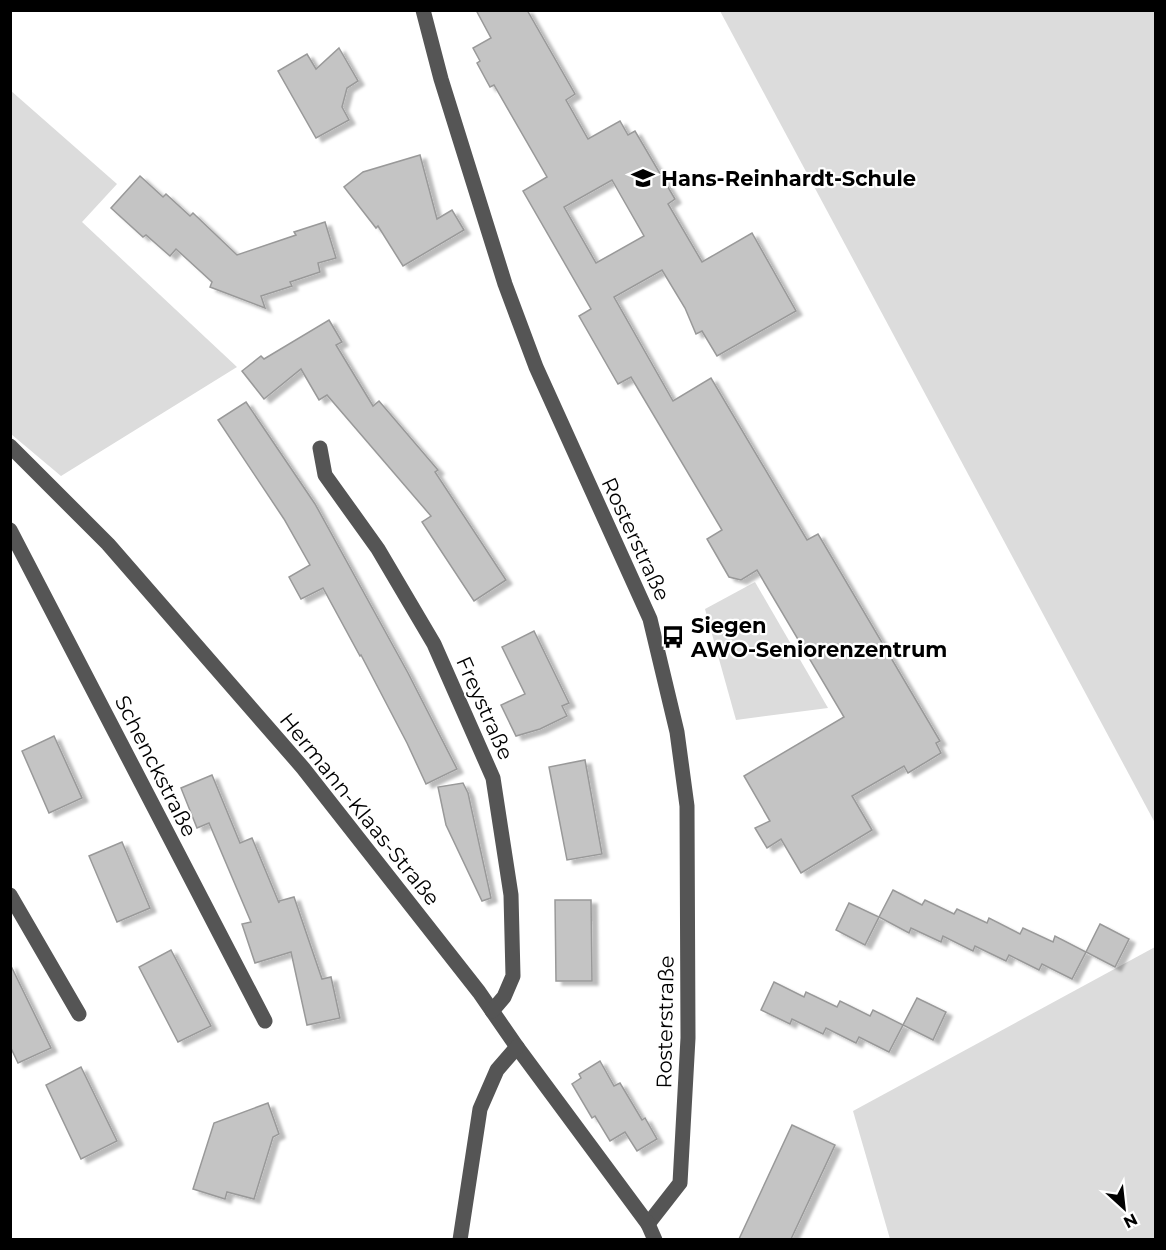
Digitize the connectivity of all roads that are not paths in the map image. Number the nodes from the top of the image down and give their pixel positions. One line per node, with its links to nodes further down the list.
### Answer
1 (423, 10): 10 (street, Rosterstraße)
2 (10, 446): 6 (street, Hermann-Klaas-Straße)
3 (320, 448): 6 (street, Freystraße)
4 (10, 530): 8 (street, Schenckstraße)
5 (10, 895): 7 (street)
6 (492, 1011): 9 (street, Hermann-Klaas-Straße)
7 (79, 1014)
8 (265, 1021)
9 (517, 1047): 10 (street, Hermann-Klaas-Straße); 11 (street)
10 (648, 1224): 12 (street)
11 (460, 1239)
12 (655, 1239)

